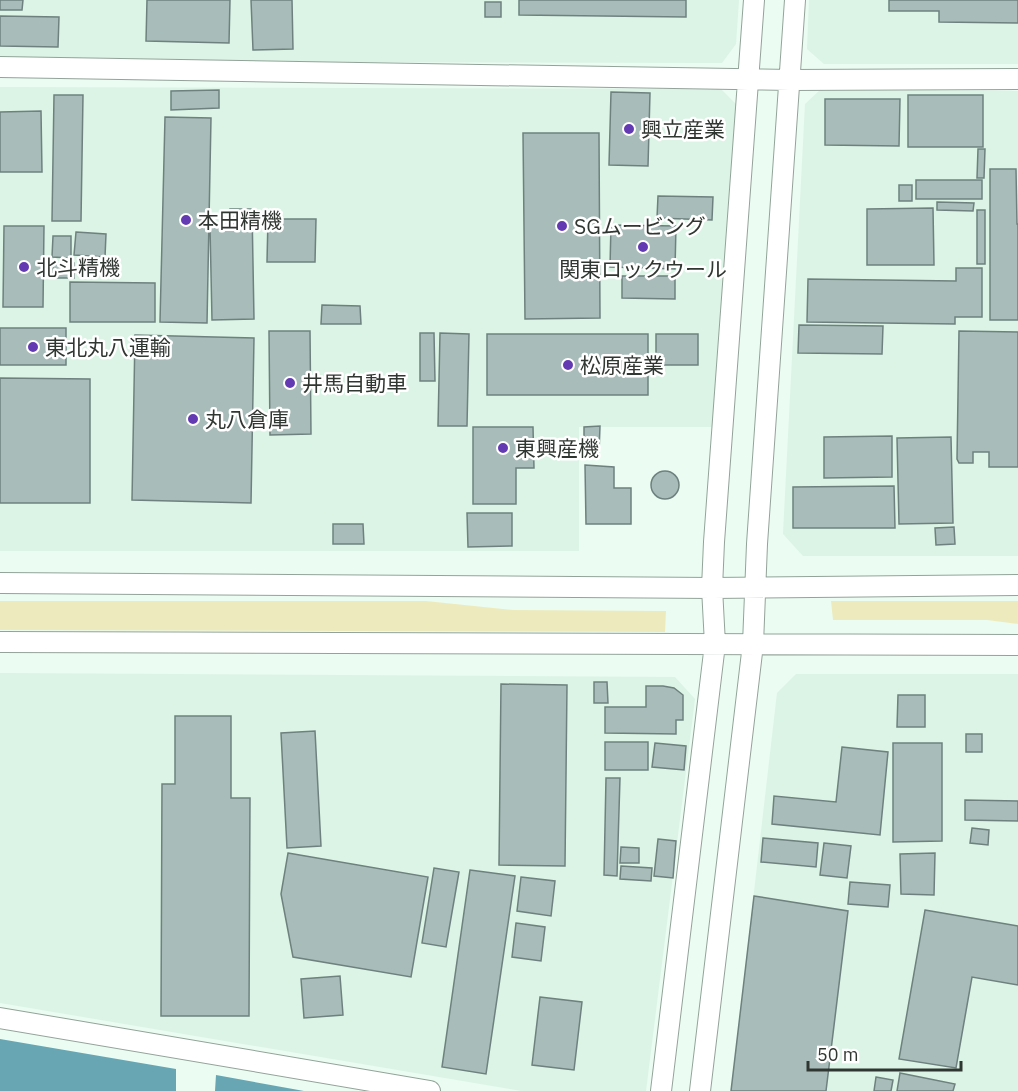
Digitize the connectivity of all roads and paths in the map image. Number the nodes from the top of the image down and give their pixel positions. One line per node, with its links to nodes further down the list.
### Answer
1 (754, 0): 4 (street)
2 (795, 0): 6 (street)
3 (0, 67): 4 (street)
4 (749, 79): 6 (street); 10 (street)
5 (1018, 79): 6 (street)
6 (790, 80): 9 (street)
7 (0, 583): 10 (street)
8 (1018, 585): 9 (street)
9 (754, 587): 10 (street); 13 (street)
10 (712, 588): 12 (street)
11 (0, 642): 12 (street)
12 (715, 644): 13 (street); 17 (street)
13 (753, 644): 14 (street); 18 (street)
14 (1018, 645)
15 (0, 1018): 16 (street)
16 (430, 1091)
17 (661, 1091)
18 (700, 1091)

